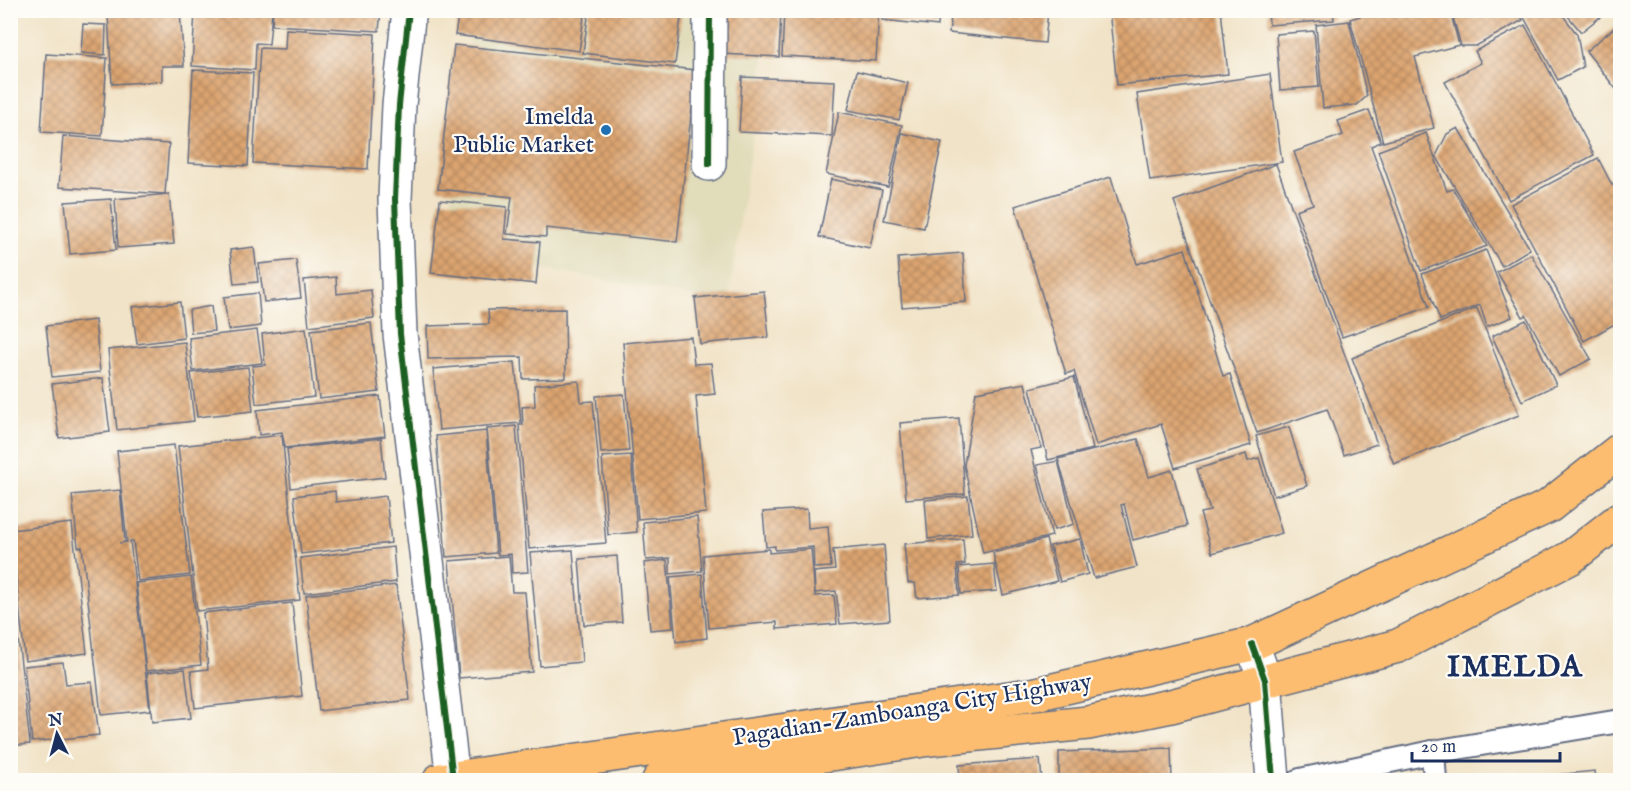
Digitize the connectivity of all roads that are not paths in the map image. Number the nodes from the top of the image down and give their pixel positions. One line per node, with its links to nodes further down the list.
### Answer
1 (409, 10): 11 (street)
2 (710, 10): 3 (street)
3 (710, 164)
4 (1620, 450): 6 (highway, Pagadian-Zamboanga City Highway)
5 (1620, 519): 7 (highway, Pagadian-Zamboanga City Highway)
6 (1252, 644): 7 (street); 11 (highway, Pagadian-Zamboanga City Highway)
7 (1265, 680): 10 (highway, Pagadian-Zamboanga City Highway); 12 (street)
8 (1620, 721): 9 (lane)
9 (1433, 752): 13 (lane); 14 (lane)
10 (680, 779)
11 (447, 780)
12 (1273, 780)
13 (1300, 780)
14 (1436, 780)

